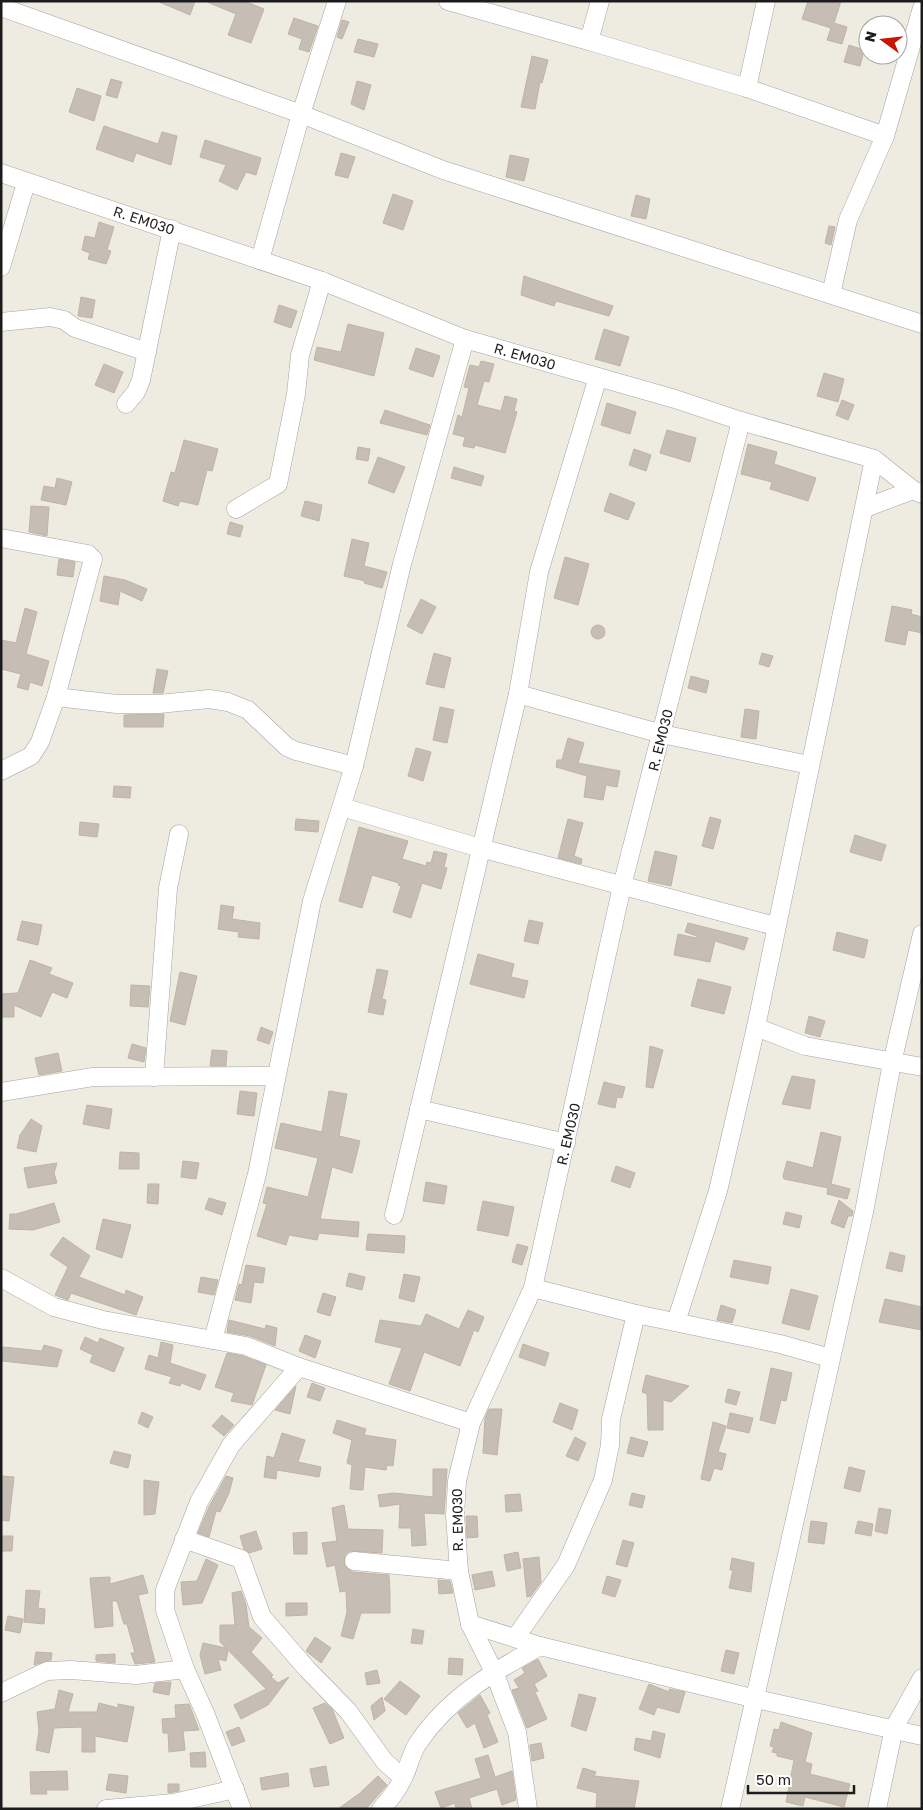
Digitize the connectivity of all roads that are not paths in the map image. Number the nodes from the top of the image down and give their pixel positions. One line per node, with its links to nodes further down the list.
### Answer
1 (337, 1): 9 (street)
2 (600, 1): 7 (street)
3 (766, 1): 8 (street)
4 (455, 3): 7 (street)
5 (1, 7): 9 (street)
6 (922, 8): 10 (street)
7 (589, 41): 8 (street)
8 (748, 88): 10 (street)
9 (301, 114): 14 (street); 17 (street)
10 (885, 136): 17 (street)
11 (1, 173): 12 (street, R. EM030)
12 (26, 183): 13 (street, R. EM030); 15 (street)
13 (172, 229): 14 (street, R. EM030); 21 (street)
14 (260, 260): 16 (street, R. EM030)
15 (1, 268)
16 (322, 281): 20 (street, R. EM030); 28 (street)
17 (831, 294): 19 (street)
18 (1, 322): 21 (street)
19 (922, 324)
20 (465, 338): 22 (street, R. EM030); 34 (street)
21 (147, 352): 23 (street)
22 (598, 377): 24 (street, R. EM030); 30 (street)
23 (126, 404)
24 (741, 421): 25 (street); 32 (street, R. EM030)
25 (874, 458): 26 (street); 27 (street)
26 (917, 492): 27 (street)
27 (865, 508): 33 (street)
28 (236, 509)
29 (1, 538): 31 (street)
30 (518, 694): 32 (street); 38 (street)
31 (56, 697): 34 (street); 35 (street)
32 (662, 734): 33 (street); 39 (street, R. EM030)
33 (809, 765): 40 (street)
34 (354, 766): 36 (street)
35 (1, 771)
36 (342, 807): 38 (street); 45 (street)
37 (179, 834): 46 (street)
38 (480, 848): 39 (street); 48 (street)
39 (622, 886): 40 (street); 49 (street, R. EM030)
40 (775, 926): 42 (street)
41 (922, 934): 43 (street)
42 (756, 1027): 43 (street); 54 (street)
43 (892, 1063): 44 (street); 56 (street)
44 (922, 1067)
45 (276, 1076): 46 (street); 55 (street)
46 (154, 1078): 47 (street)
47 (1, 1092)
48 (419, 1109): 49 (street); 50 (street)
49 (566, 1143): 52 (street, R. EM030)
50 (394, 1215)
51 (1, 1278): 55 (street)
52 (533, 1288): 53 (street); 58 (street, R. EM030)
53 (636, 1314): 54 (street); 63 (street)
54 (676, 1322): 56 (street)
55 (213, 1340): 57 (street)
56 (830, 1358): 69 (street)
57 (299, 1367): 58 (street); 59 (street)
58 (471, 1423): 61 (street, R. EM030)
59 (184, 1539): 65 (street); 72 (street)
60 (354, 1561): 61 (street)
61 (459, 1571): 62 (street, R. EM030)
62 (470, 1624): 63 (street); 66 (street, R. EM030)
63 (516, 1637): 64 (street)
64 (540, 1646): 66 (street); 69 (street)
65 (185, 1669): 68 (street); 73 (street)
66 (494, 1672): 72 (street); 77 (street, R. EM030)
67 (922, 1678): 70 (street)
68 (1, 1693)
69 (756, 1700): 70 (street); 78 (street)
70 (894, 1728): 71 (street); 79 (street)
71 (922, 1736)
72 (403, 1778): 76 (street)
73 (235, 1789): 74 (street); 75 (street)
74 (116, 1808)
75 (242, 1809)
76 (381, 1809)
77 (528, 1809)
78 (730, 1809)
79 (877, 1809)

